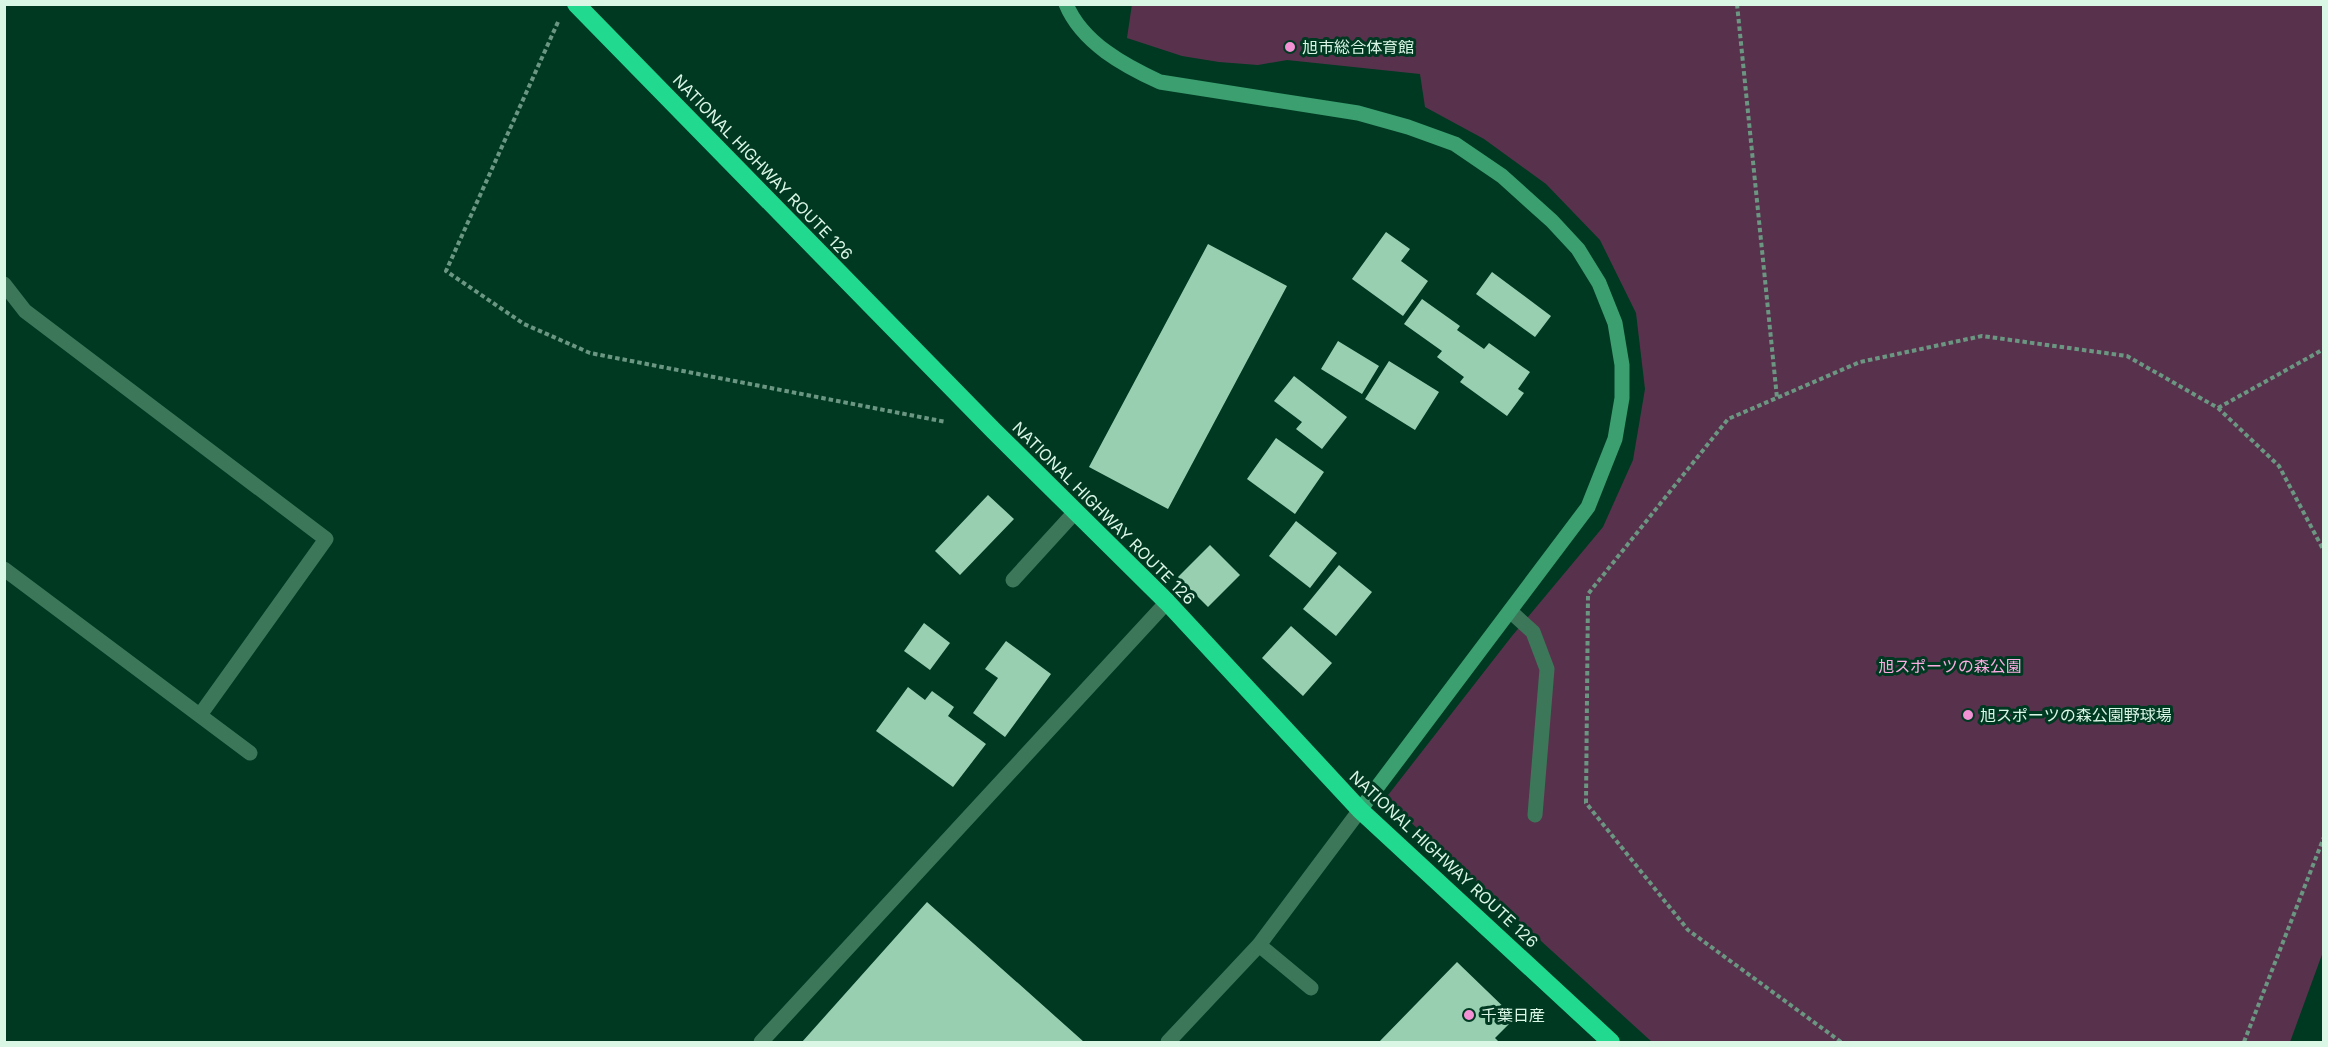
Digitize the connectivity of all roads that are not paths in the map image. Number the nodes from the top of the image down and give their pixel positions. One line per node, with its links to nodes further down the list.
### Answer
1 (1066, 4): 8 (street)
2 (568, 10): 4 (highway, NATIONAL HIGHWAY ROUTE 126)
3 (4, 284): 9 (street)
4 (1076, 511): 6 (street); 7 (highway, NATIONAL HIGHWAY ROUTE 126)
5 (4, 569): 9 (street)
6 (1013, 580)
7 (1167, 602): 11 (highway, NATIONAL HIGHWAY ROUTE 126); 15 (street)
8 (1510, 611): 11 (street); 12 (street)
9 (200, 716): 10 (street)
10 (250, 753)
11 (1360, 810): 13 (street); 17 (highway, NATIONAL HIGHWAY ROUTE 126)
12 (1535, 815)
13 (1259, 945): 14 (street); 16 (street)
14 (1311, 988)
15 (761, 1042)
16 (1168, 1042)
17 (1611, 1042)

